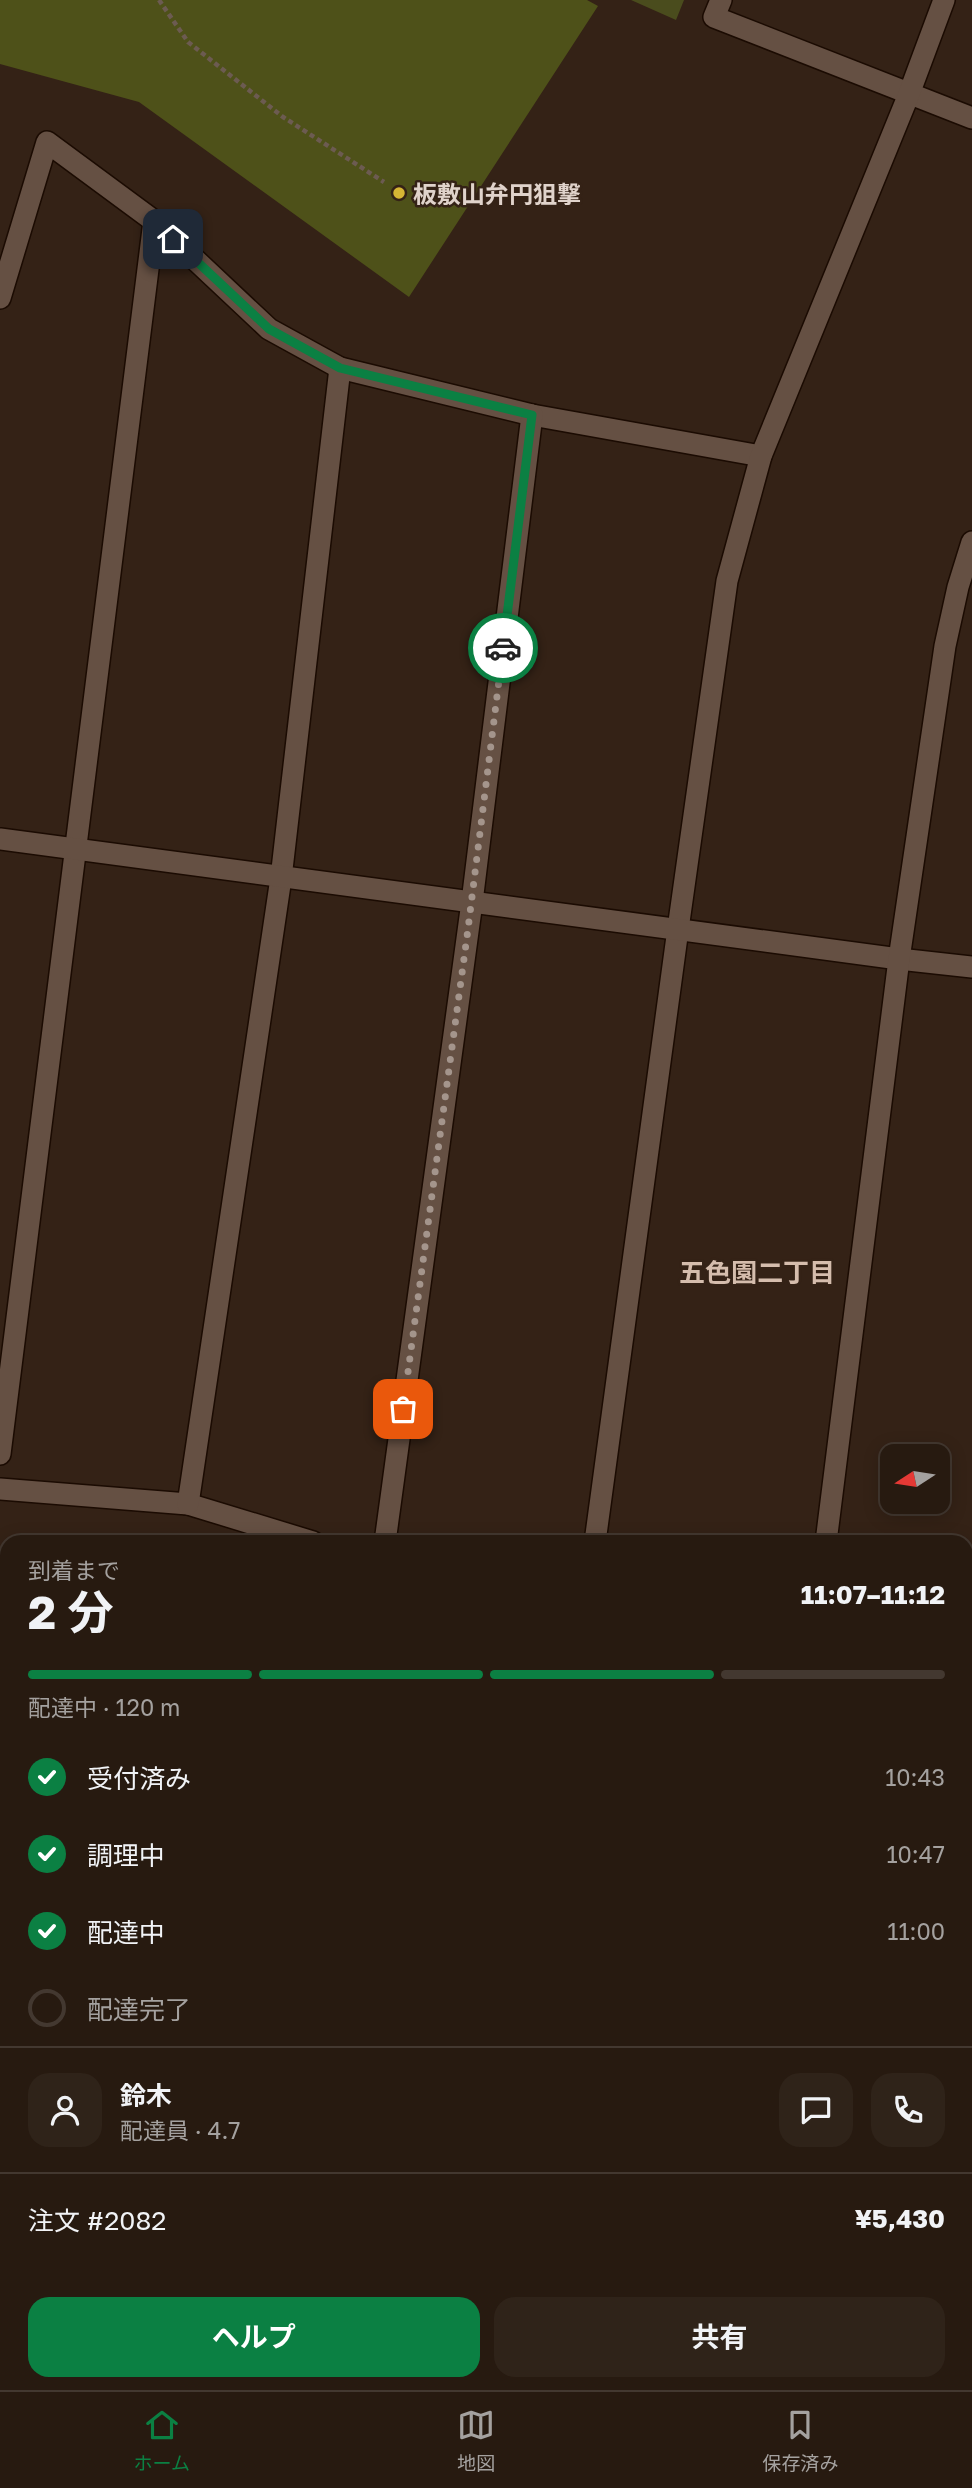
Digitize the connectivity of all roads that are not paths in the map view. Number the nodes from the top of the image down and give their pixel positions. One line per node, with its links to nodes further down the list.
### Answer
1 (721, 0): 3 (street)
2 (944, 0): 3 (street)
3 (909, 94): 4 (street); 9 (street)
4 (972, 118)
5 (154, 221): 6 (street); 7 (street); 12 (street)
6 (0, 298)
7 (340, 368): 8 (street); 13 (street)
8 (532, 415): 9 (street); 14 (street)
9 (761, 456): 15 (street)
10 (972, 542): 16 (street)
11 (0, 839): 12 (street)
12 (76, 849): 13 (street); 18 (street)
13 (281, 878): 14 (street); 20 (street)
14 (472, 902): 15 (street); 22 (street)
15 (678, 929): 16 (street); 23 (street)
16 (900, 959): 17 (street); 24 (street)
17 (972, 967)
18 (0, 1454)
19 (0, 1489): 20 (street)
20 (188, 1504): 21 (street)
21 (290, 1535)
22 (386, 1535)
23 (596, 1535)
24 (827, 1535)

